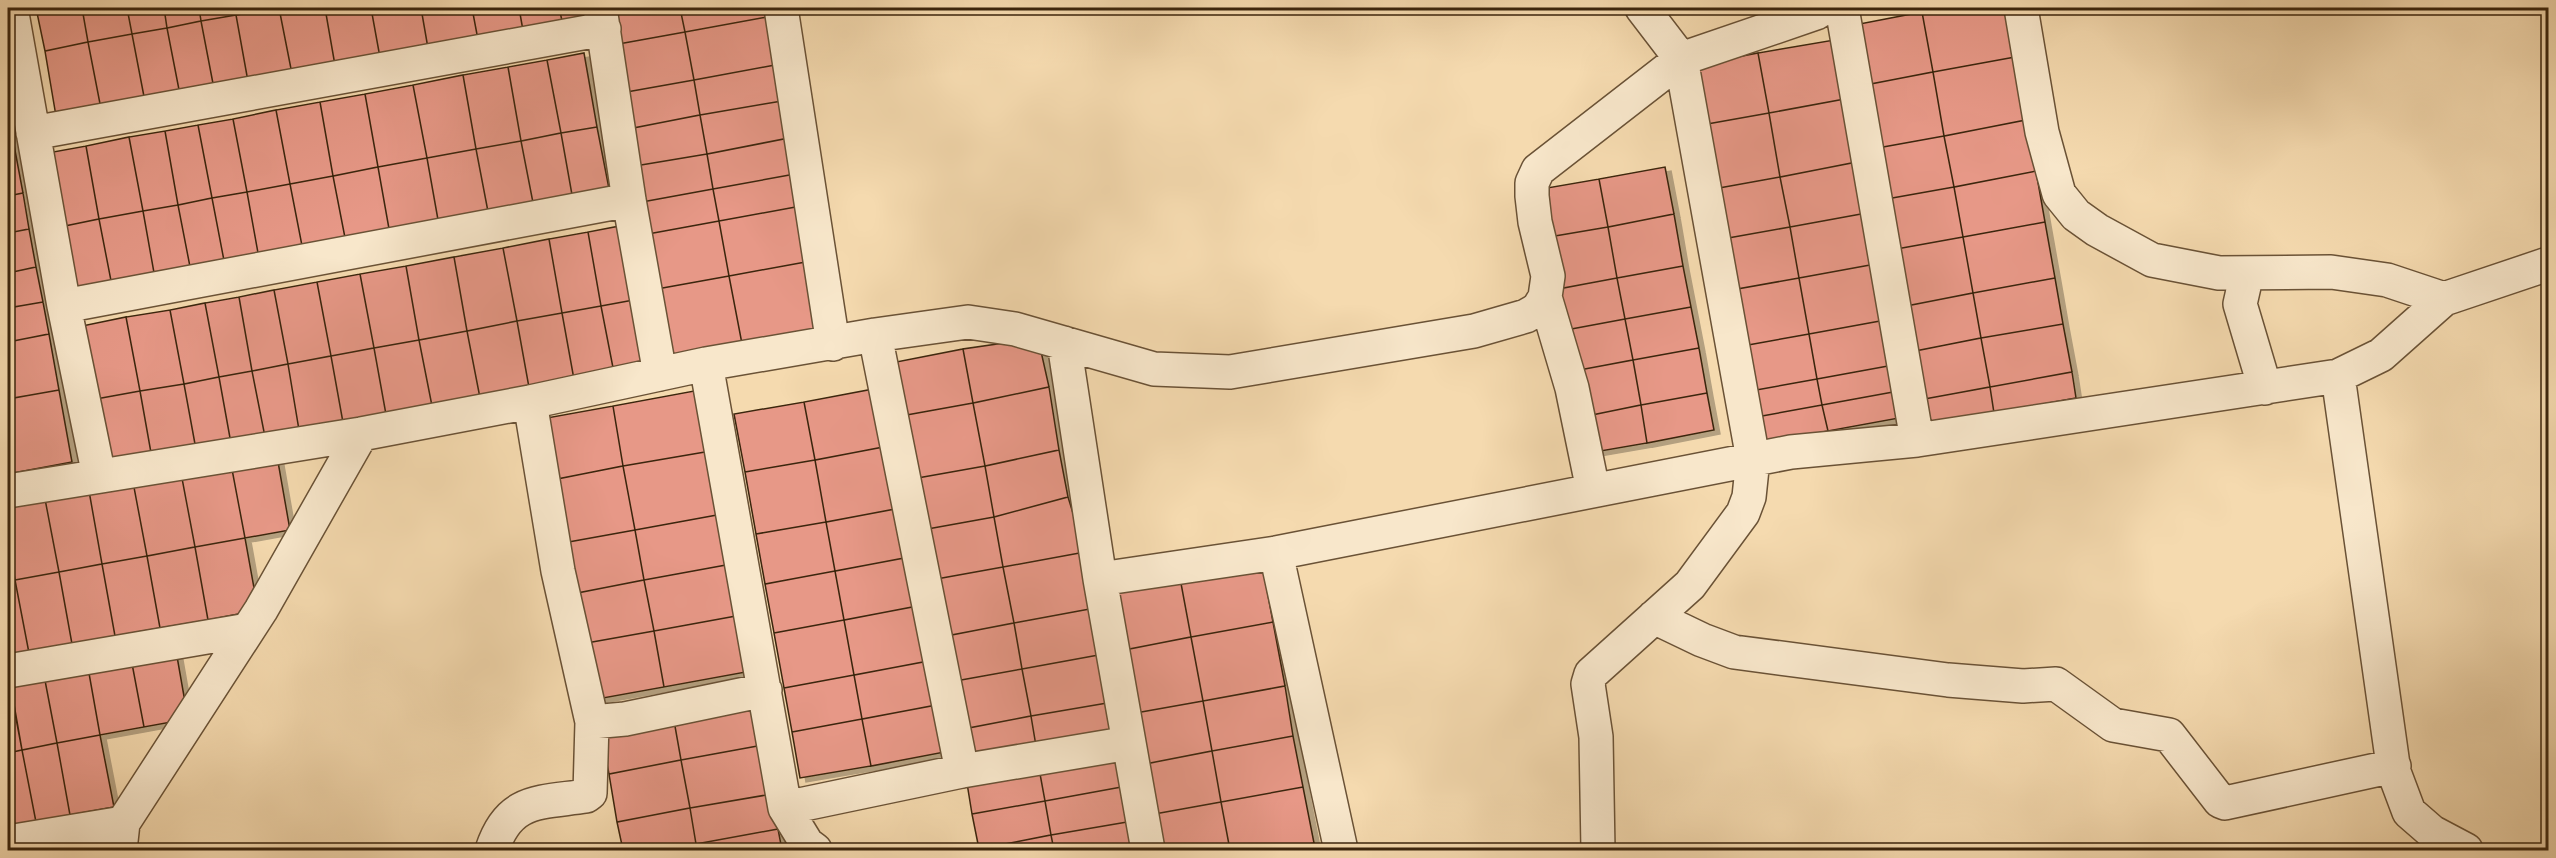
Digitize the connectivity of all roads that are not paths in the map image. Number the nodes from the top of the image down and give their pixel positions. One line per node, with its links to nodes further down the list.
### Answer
1 (11, 8): 9 (street)
2 (781, 8): 18 (street)
3 (1642, 8): 8 (street)
4 (1824, 8): 8 (street)
5 (1842, 8): 25 (street)
6 (2021, 8): 12 (street)
7 (602, 18): 9 (street); 10 (street)
8 (1681, 60): 13 (street); 26 (street)
9 (33, 133): 15 (street)
10 (629, 200): 15 (street); 20 (street)
11 (2548, 264): 14 (street)
12 (2247, 273): 14 (street); 22 (street)
13 (1545, 297): 17 (street); 28 (street)
14 (2444, 299): 21 (street)
15 (64, 306): 27 (street)
16 (875, 335): 17 (street); 18 (street); 39 (street)
17 (1064, 343): 31 (street)
18 (833, 344): 19 (street)
19 (706, 364): 20 (street); 35 (street)
20 (660, 374): 23 (street)
21 (2337, 376): 22 (street); 38 (street)
22 (2265, 388): 25 (street)
23 (530, 402): 24 (street); 36 (street)
24 (361, 434): 27 (street); 33 (street)
25 (1917, 440): 26 (street)
26 (1753, 459): 28 (street); 32 (street)
27 (99, 476): 29 (street)
28 (1593, 490): 30 (street)
29 (8, 491)
30 (1276, 553): 31 (street); 46 (street)
31 (1100, 579): 37 (street)
32 (1654, 617): 38 (street); 47 (street)
33 (248, 630): 34 (street); 41 (street)
34 (8, 670)
35 (765, 690): 36 (street); 40 (street)
36 (592, 722): 43 (street)
37 (1130, 743): 39 (street); 45 (street)
38 (2394, 766): 48 (street)
39 (962, 771): 40 (street)
40 (785, 808): 44 (street)
41 (121, 837): 42 (street)
42 (8, 842)
43 (492, 850)
44 (815, 850)
45 (1148, 850)
46 (1341, 850)
47 (1598, 850)
48 (2466, 850)

